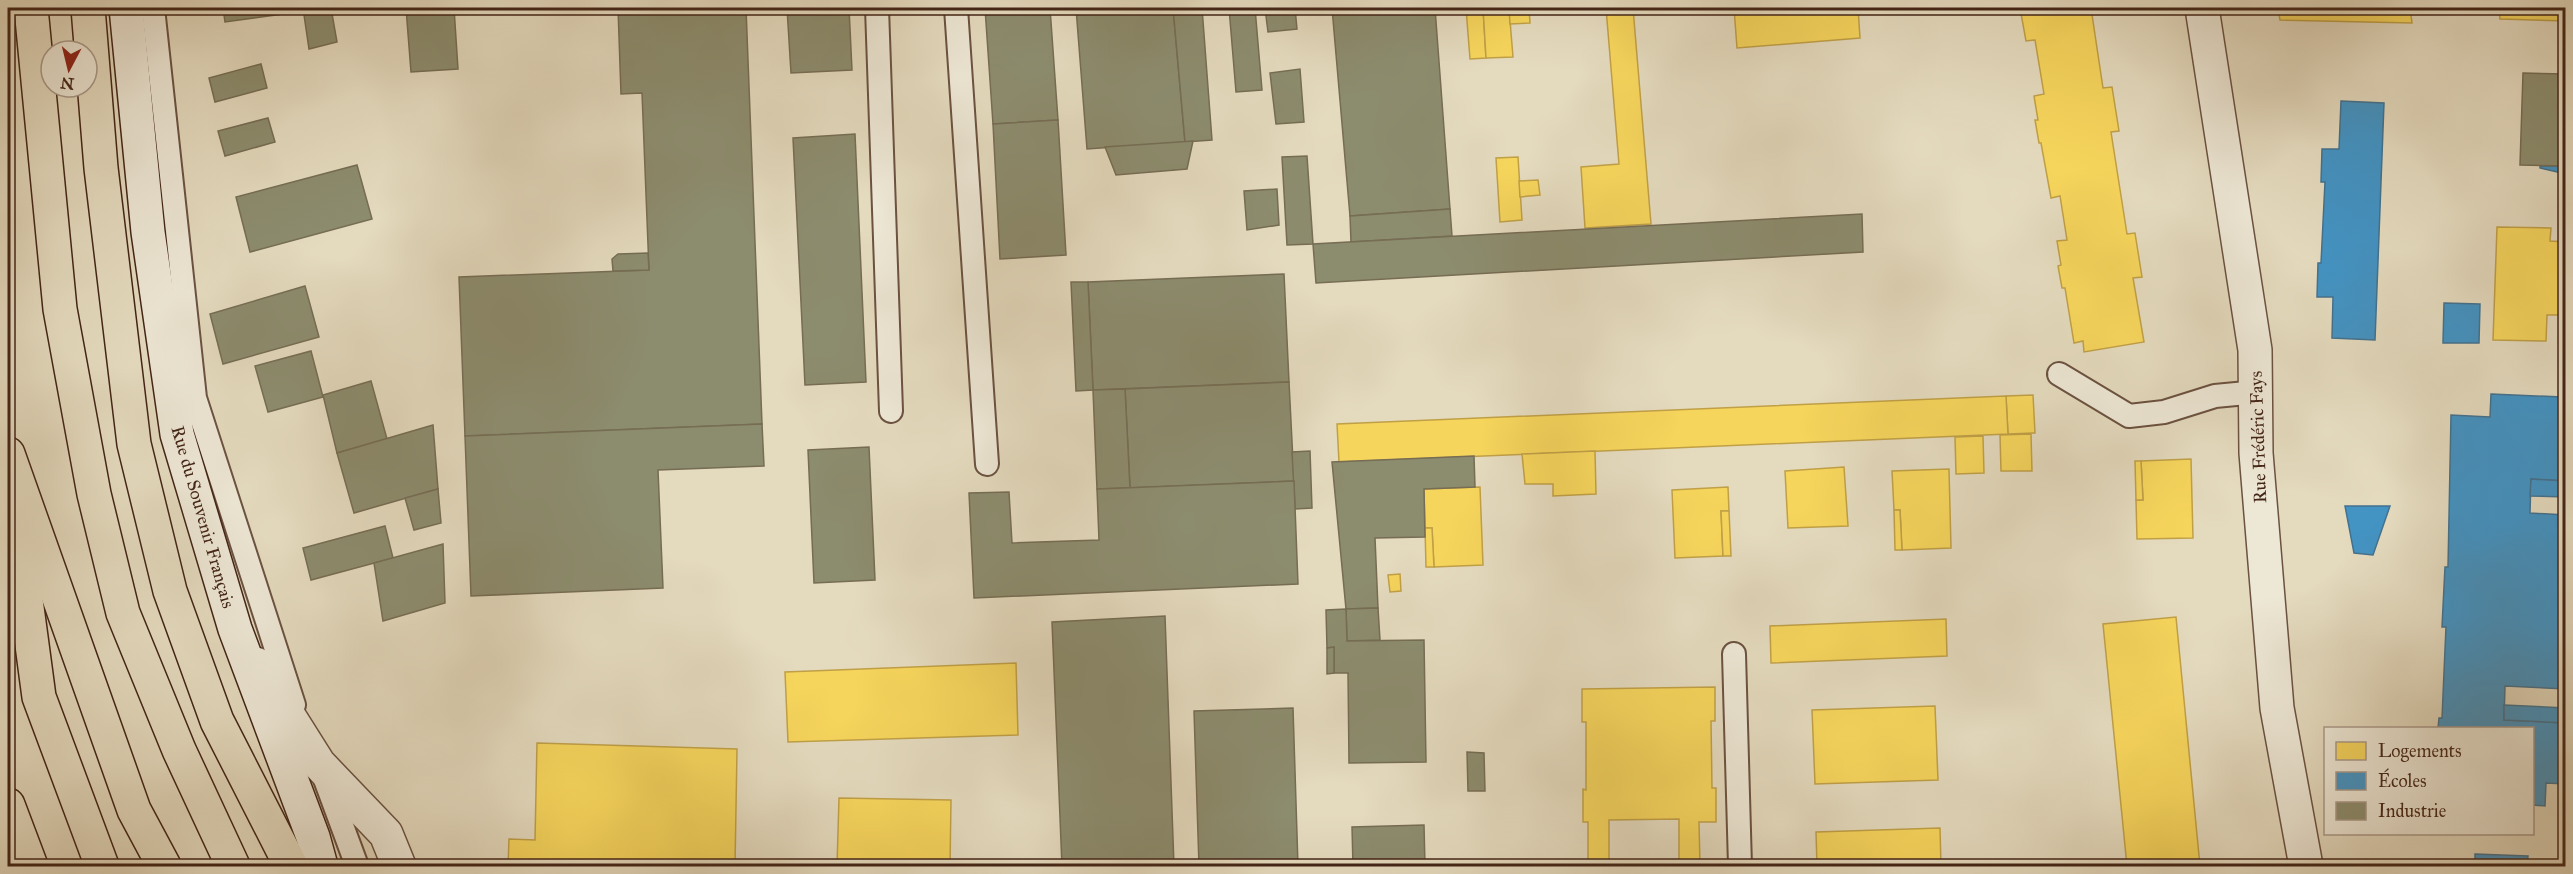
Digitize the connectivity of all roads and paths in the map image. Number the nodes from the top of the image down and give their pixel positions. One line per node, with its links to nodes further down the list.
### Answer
1 (31, 8): 21 (highway)
2 (88, 8): 22 (highway)
3 (126, 8): 14 (street, Rue du Souvenir Français)
4 (153, 8): 16 (lane)
5 (878, 8): 10 (lane)
6 (956, 8): 12 (lane)
7 (2202, 8): 9 (street, Rue Frédéric Fays)
8 (2059, 374): 9 (lane)
9 (2257, 392): 27 (street, Rue Frédéric Fays)
10 (891, 411)
11 (8, 454): 20 (highway)
12 (987, 464)
13 (8, 466): 19 (highway)
14 (234, 629): 16 (street, Rue du Souvenir Français); 23 (street)
15 (1734, 654): 26 (lane)
16 (319, 764): 24 (lane); 25 (street, Rue du Souvenir Français)
17 (8, 805): 18 (highway)
18 (32, 867)
19 (102, 867)
20 (164, 867)
21 (233, 867)
22 (291, 867)
23 (321, 867)
24 (357, 867)
25 (399, 867)
26 (1740, 867)
27 (2306, 867)

